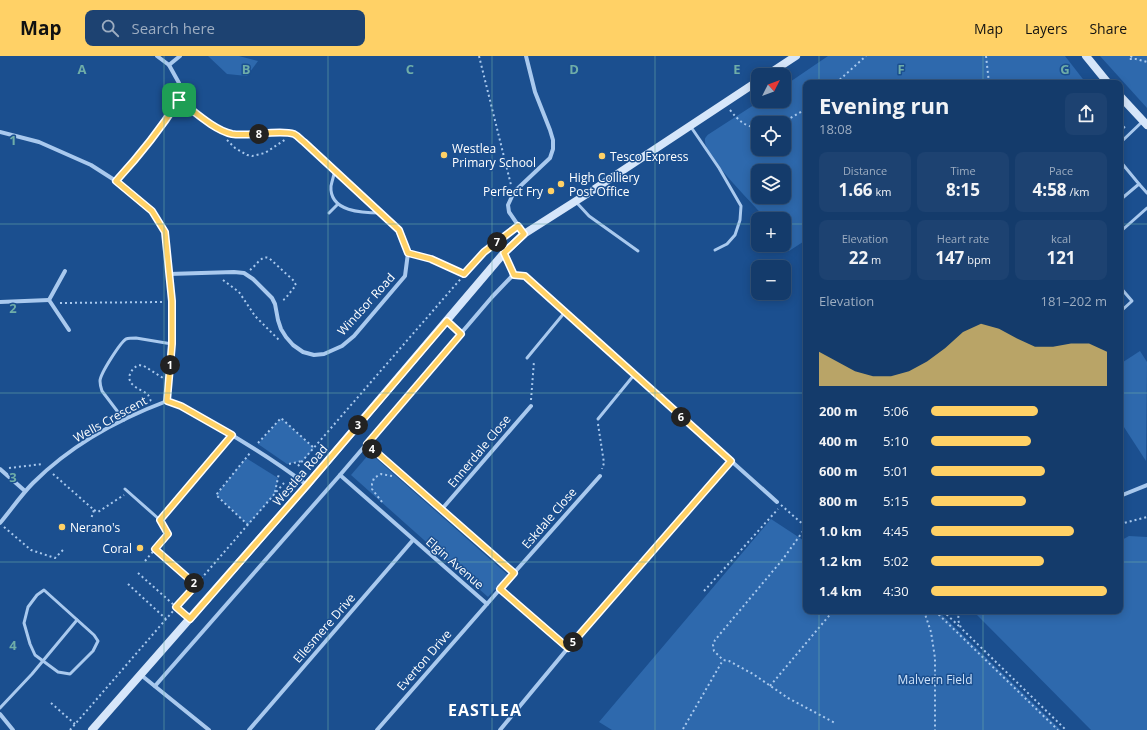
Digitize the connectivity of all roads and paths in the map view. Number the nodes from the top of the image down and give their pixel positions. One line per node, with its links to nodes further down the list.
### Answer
1 (157, 56): 11 (street)
2 (180, 56): 11 (street)
3 (479, 56): 33 (path)
4 (526, 56): 33 (street)
5 (866, 56): 13 (path)
6 (986, 56): 14 (path)
7 (1086, 56): 15 (main road)
8 (1132, 56): 10 (path)
9 (793, 57): 12 (main road)
10 (1147, 62)
11 (169, 65): 18 (street)
12 (777, 68)
13 (839, 80)
14 (990, 80)
15 (1106, 80)
16 (751, 86): 19 (main road, Westlea Road)
17 (1123, 99): 22 (main road)
18 (179, 100): 25 (street); 31 (street)
19 (725, 103): 23 (path); 24 (main road, Westlea Road)
20 (803, 111): 21 (path)
21 (791, 118)
22 (1145, 123): 28 (lane)
23 (751, 126)
24 (691, 127): 36 (main road, Westlea Road); 44 (lane)
25 (219, 130): 27 (street); 27 (path)
26 (0, 132): 31 (street)
27 (294, 134): 30 (street, Windsor Road)
28 (1123, 141)
29 (1123, 168): 32 (lane)
30 (335, 170): 37 (lane); 40 (street, Windsor Road)
31 (116, 181): 51 (street)
32 (1139, 184): 34 (lane); 35 (lane)
33 (514, 192): 41 (street)
34 (1147, 193)
35 (1123, 197)
36 (576, 202): 43 (main road, Westlea Road); 45 (lane)
37 (338, 204): 39 (lane); 40 (lane)
38 (1147, 208): 42 (lane)
39 (329, 213)
40 (381, 213): 46 (street, Windsor Road)
41 (518, 226): 43 (street); 52 (path)
42 (1123, 229)
43 (524, 234): 47 (main road, Westlea Road)
44 (715, 250)
45 (638, 251)
46 (408, 253): 52 (path); 58 (street, Windsor Road)
47 (504, 253): 53 (street); 61 (main road, Westlea Road)
48 (65, 272): 55 (street)
49 (209, 272): 50 (street); 51 (street); 64 (path)
50 (244, 273): 58 (street); 58 (path)
51 (169, 274): 56 (street)
52 (464, 274): 77 (path)
53 (514, 275): 60 (street); 63 (street)
54 (1123, 290): 59 (lane)
55 (49, 300): 56 (path); 57 (street); 62 (street)
56 (172, 301): 65 (street)
57 (0, 302)
58 (276, 304)
59 (1123, 309)
60 (565, 312): 66 (lane); 68 (street)
61 (447, 321): 63 (lane); 88 (main road, Westlea Road)
62 (69, 330)
63 (461, 334): 76 (street)
64 (281, 342)
65 (172, 344): 69 (street); 74 (lane)
66 (532, 352): 67 (lane); 72 (path)
67 (527, 358)
68 (634, 375): 73 (lane); 79 (street)
69 (169, 382): 70 (street); 71 (path)
70 (167, 401): 71 (street, Wells Crescent); 75 (street)
71 (152, 406): 74 (street, Wells Crescent)
72 (531, 406): 97 (street, Ennerdale Close)
73 (598, 419): 85 (path)
74 (124, 420): 83 (street, Wells Crescent)
75 (232, 435): 78 (street); 100 (lane)
76 (367, 444): 84 (street); 86 (street)
77 (314, 448): 78 (path); 80 (path)
78 (254, 449): 88 (street); 104 (path)
79 (731, 461): 93 (street); 127 (street)
80 (298, 466)
81 (7, 468): 83 (path)
82 (0, 469): 91 (street)
83 (48, 469): 91 (street, Wells Crescent); 96 (path)
84 (340, 475): 95 (street, Elgin Avenue); 131 (street)
85 (600, 476): 111 (street, Eskdale Close)
86 (405, 477): 95 (path); 97 (street)
87 (284, 483): 104 (path)
88 (307, 485): 124 (main road, Westlea Road)
89 (1147, 485): 92 (street)
90 (127, 491): 96 (path); 100 (lane)
91 (26, 492): 101 (street, Wells Crescent)
92 (1123, 495)
93 (777, 502): 94 (path)
94 (782, 505): 103 (path); 115 (path)
95 (378, 508): 106 (street, Elgin Avenue)
96 (94, 510): 99 (path)
97 (442, 510): 111 (street)
98 (1147, 517): 102 (path)
99 (91, 519)
100 (160, 520): 108 (path)
101 (0, 523): 107 (path)
102 (1123, 523)
103 (803, 524)
104 (248, 525): 113 (path)
105 (803, 531): 129 (path)
106 (413, 540): 116 (street, Elgin Avenue); 142 (street, Ellesmere Drive)
107 (64, 549)
108 (155, 549): 109 (path); 113 (path)
109 (145, 561)
110 (138, 573): 117 (path)
111 (514, 573): 114 (street, Elgin Avenue)
112 (128, 584): 123 (path)
113 (196, 585): 117 (path)
114 (500, 589): 116 (street, Elgin Avenue); 127 (street)
115 (704, 591)
116 (487, 604): 143 (street, Everton Drive)
117 (176, 607): 123 (path); 124 (path)
118 (831, 614): 132 (path)
119 (925, 614): 146 (path)
120 (938, 614): 147 (path)
121 (946, 614): 126 (path)
122 (959, 614): 126 (path)
123 (166, 619): 137 (path)
124 (190, 619): 130 (main road, Westlea Road)
125 (76, 620): 128 (lane); 128 (lane); 128 (lane)
126 (961, 628): 148 (path)
127 (568, 648): 144 (street)
128 (43, 660): 134 (lane)
129 (723, 660): 132 (path); 145 (path)
130 (141, 675): 131 (street); 140 (main road, Westlea Road)
131 (155, 686): 141 (street)
132 (770, 686): 136 (path)
133 (51, 703): 137 (path)
134 (0, 708)
135 (0, 714): 138 (street)
136 (835, 723)
137 (75, 724): 139 (path)
138 (13, 730)
139 (70, 730)
140 (92, 730)
141 (209, 730)
142 (249, 730)
143 (377, 730)
144 (500, 730)
145 (683, 730)
146 (936, 730)
147 (1058, 730)
148 (1066, 730)

